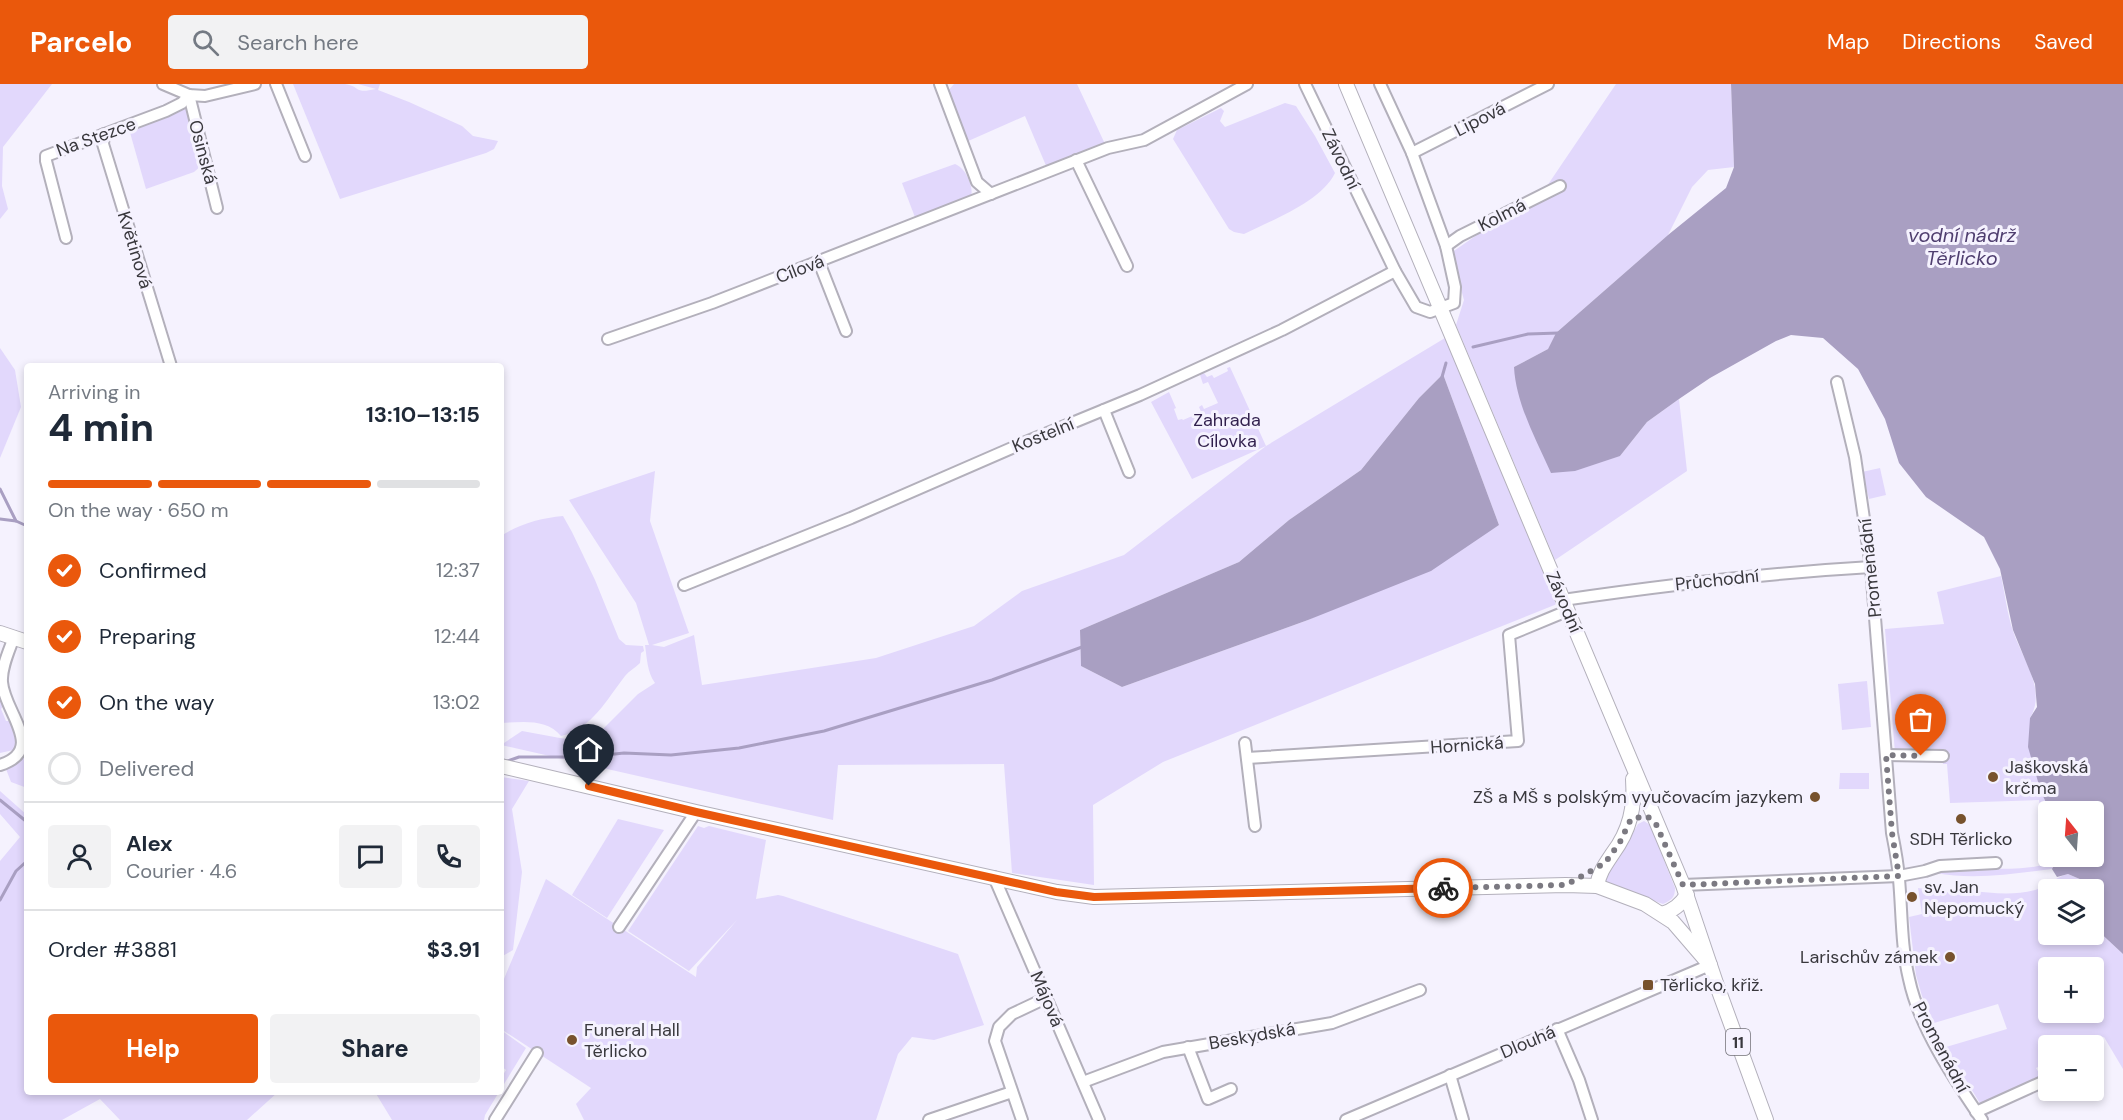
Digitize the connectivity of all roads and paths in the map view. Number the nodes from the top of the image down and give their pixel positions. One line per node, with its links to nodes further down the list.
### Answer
1 (163, 84): 10 (street, Na Stezce)
2 (255, 84): 10 (street, Na Stezce)
3 (276, 84): 13 (street)
4 (940, 84): 16 (street)
5 (1247, 84): 14 (street, Cílová)
6 (1305, 84): 22 (street, Závodní)
7 (1346, 84): 23 (main road, Závodní)
8 (1380, 84): 12 (street)
9 (1548, 84): 12 (street, Lipová)
10 (189, 95): 11 (street, Na Stezce); 17 (street, Osinská)
11 (104, 134): 18 (street, Na Stezce); 26 (street, Květinová)
12 (1412, 153): 19 (street)
13 (305, 156)
14 (1076, 160): 16 (street, Cílová); 21 (street)
15 (1560, 186): 19 (street, Kolmá)
16 (991, 194): 20 (street, Cílová)
17 (217, 208)
18 (66, 238)
19 (1446, 246): 23 (street)
20 (819, 262): 24 (street); 25 (street, Cílová)
21 (1127, 266)
22 (1395, 271): 23 (street, Závodní); 28 (street, Kostelní)
23 (1441, 309): 32 (main road, Závodní)
24 (846, 331)
25 (608, 339)
26 (170, 363)
27 (1837, 382): 30 (street, Promenádní)
28 (1104, 410): 29 (street); 31 (street, Kostelní)
29 (1129, 472)
30 (1871, 567): 32 (street, Průchodní); 36 (street, Promenádní)
31 (684, 585)
32 (1565, 605): 38 (street, Hornická); 41 (main road, Závodní)
33 (0, 633): 34 (main road)
34 (20, 639): 39 (street)
35 (1245, 743): 38 (street)
36 (1886, 755): 37 (street); 48 (street, Promenádní)
37 (1943, 756)
38 (1247, 758): 45 (street)
39 (0, 765)
40 (504, 766): 42 (main road, 11)
41 (1632, 768): 43 (main road); 44 (main road, Závodní)
42 (696, 812): 49 (main road, 11); 54 (street)
43 (1631, 819): 44 (main road); 46 (main road)
44 (1656, 824): 52 (main road, Závodní)
45 (1255, 826)
46 (1605, 863): 50 (main road); 51 (main road)
47 (1996, 863): 48 (street)
48 (1899, 876): 52 (street); 66 (street, Promenádní)
49 (994, 878): 50 (main road, 11); 57 (street, Májová)
50 (1566, 885): 51 (main road, 11)
51 (1597, 886): 53 (main road, 11)
52 (1685, 890): 53 (main road); 55 (main road, Závodní)
53 (1662, 914): 55 (main road, 11)
54 (619, 927)
55 (1710, 965): 58 (street, Dlouhá); 74 (main road, 11)
56 (1420, 990): 59 (street, Beskydská)
57 (1046, 998): 62 (street, Májová); 65 (street)
58 (1557, 1029): 61 (street, Dlouhá); 73 (street)
59 (1188, 1047): 62 (street, Beskydská); 64 (street)
60 (537, 1053): 67 (street)
61 (1450, 1075): 71 (street, Dlouhá); 72 (street)
62 (1083, 1082): 70 (street, Májová)
63 (2038, 1085): 66 (street)
64 (1232, 1089)
65 (1012, 1092): 68 (street); 69 (street)
66 (1979, 1116)
67 (495, 1120)
68 (929, 1120)
69 (1022, 1120)
70 (1099, 1120)
71 (1346, 1120)
72 (1463, 1120)
73 (1592, 1120)
74 (1766, 1120)

